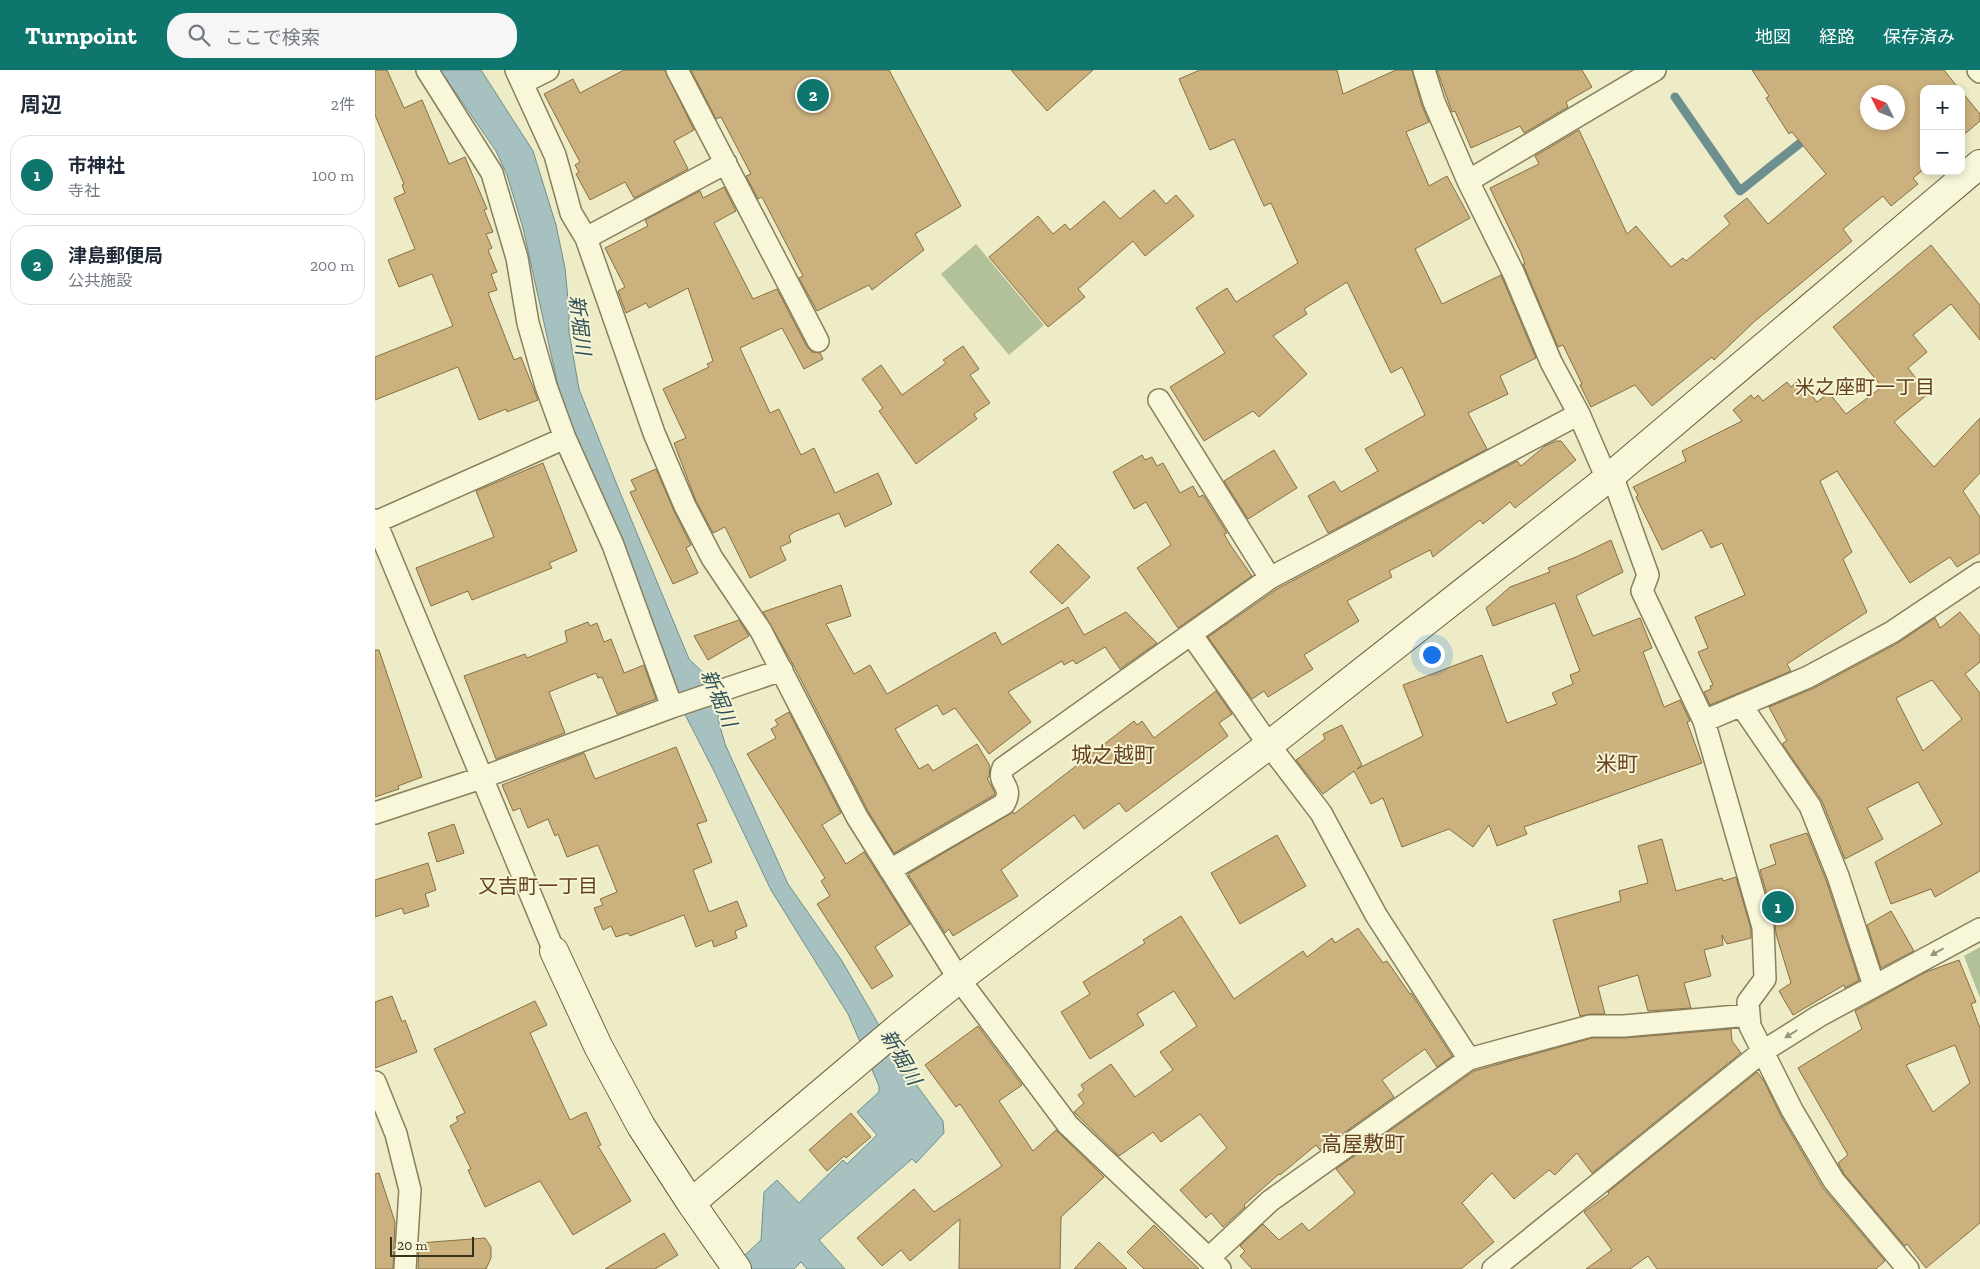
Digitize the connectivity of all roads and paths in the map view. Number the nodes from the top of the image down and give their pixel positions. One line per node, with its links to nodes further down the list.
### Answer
1 (427, 70): 14 (street)
2 (549, 70): 6 (street)
3 (677, 70): 7 (street)
4 (1424, 70): 9 (street)
5 (1655, 70): 9 (street)
6 (519, 77): 10 (street)
7 (726, 163): 10 (street); 11 (street)
8 (1980, 164): 15 (street)
9 (1468, 181): 13 (street)
10 (586, 238): 20 (street)
11 (819, 341)
12 (1159, 400): 18 (street)
13 (1579, 414): 15 (street); 18 (street)
14 (565, 438): 16 (street); 22 (street)
15 (1610, 477): 23 (street); 24 (street)
16 (375, 521): 25 (street)
17 (1980, 574): 21 (street)
18 (1270, 578): 19 (street)
19 (1191, 634): 24 (street); 27 (street)
20 (782, 670): 22 (street); 27 (street)
21 (1741, 705): 23 (street); 31 (street)
22 (672, 707): 25 (street)
23 (1703, 721): 32 (street)
24 (1269, 745): 30 (street); 34 (street)
25 (481, 778): 26 (street); 29 (street)
26 (375, 813)
27 (890, 870): 30 (street)
28 (1980, 929): 31 (street, one-way to 31)
29 (554, 951): 36 (street)
30 (959, 979): 36 (street); 38 (street)
31 (1874, 986): 33 (street, one-way to 33)
32 (1749, 1015): 33 (street); 34 (street)
33 (1763, 1052): 39 (street); 41 (street)
34 (1469, 1060): 38 (street)
35 (375, 1082): 40 (street)
36 (691, 1203): 37 (street)
37 (732, 1262)
38 (1214, 1264)
39 (1897, 1265)
40 (405, 1269)
41 (1493, 1269)

